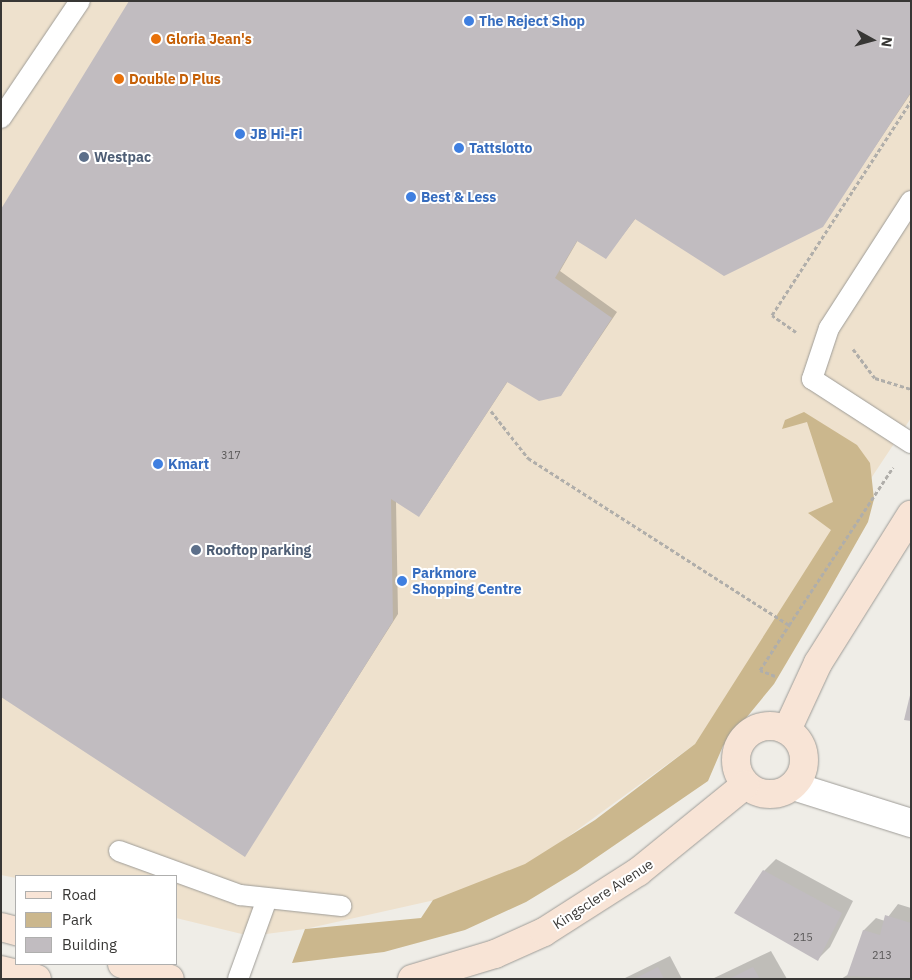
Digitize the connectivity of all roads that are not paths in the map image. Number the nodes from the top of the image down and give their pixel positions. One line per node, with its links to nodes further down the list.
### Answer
1 (80, 1): 2 (lane)
2 (1, 118)
3 (911, 201): 4 (lane)
4 (910, 443)
5 (911, 515): 6 (main road)
6 (786, 730): 7 (main road); 8 (main road)
7 (745, 784): 8 (main road); 20 (main road, Kingsclere Avenue)
8 (793, 786): 9 (street)
9 (911, 823)
10 (119, 851): 11 (lane)
11 (267, 899): 12 (lane); 19 (lane)
12 (341, 906)
13 (1, 927): 14 (main road)
14 (15, 931)
15 (125, 965): 18 (main road)
16 (1, 970): 17 (main road)
17 (36, 979)
18 (170, 979)
19 (238, 979)
20 (412, 979)

